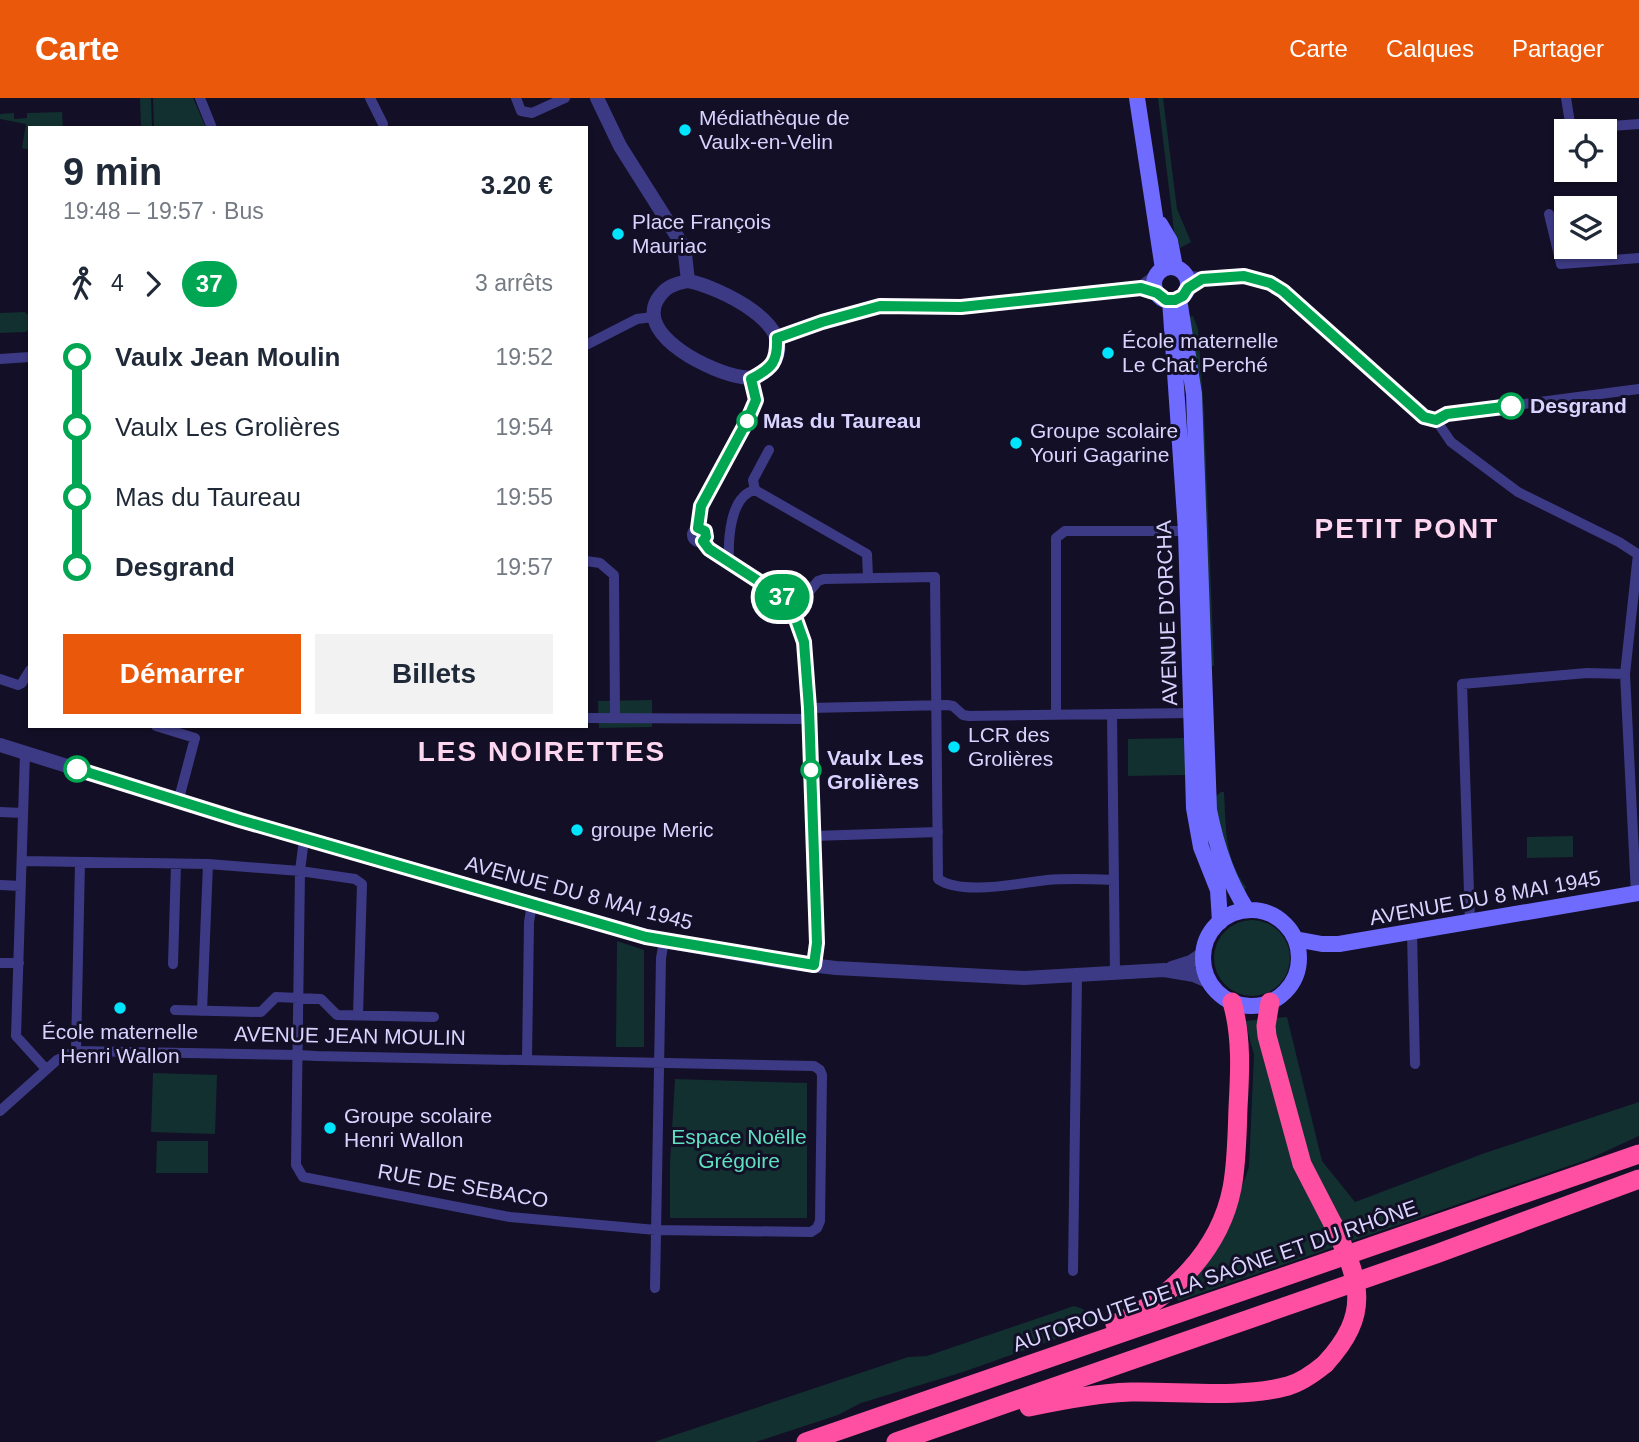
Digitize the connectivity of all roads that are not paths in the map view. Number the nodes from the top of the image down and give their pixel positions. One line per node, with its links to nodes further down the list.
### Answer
1 (200, 98): 10 (street)
2 (370, 98): 8 (street)
3 (516, 98): 4 (street)
4 (565, 98)
5 (597, 98): 13 (street)
6 (1137, 98): 14 (main road, AVENUE D'ORCHA)
7 (1566, 98): 9 (street)
8 (383, 124)
9 (1639, 124)
10 (211, 126)
11 (1549, 214): 12 (street)
12 (1639, 258)
13 (688, 281): 15 (street); 16 (street)
14 (1175, 283): 16 (street); 22 (street); 25 (main road, AVENUE D'ORCHA); 62 (main road, AVENUE D'ORCHA)
15 (653, 317): 17 (street); 20 (street)
16 (777, 338): 20 (street)
17 (588, 344)
18 (28, 356): 19 (street)
19 (0, 359)
20 (751, 379): 28 (street)
21 (1639, 389): 22 (street)
22 (1436, 420): 26 (street)
23 (769, 450): 24 (street)
24 (755, 490): 28 (street); 29 (street)
25 (1186, 531): 36 (main road, AVENUE D'ORCHA); 38 (street)
26 (1638, 554): 32 (street)
27 (588, 561): 40 (street)
28 (729, 564): 30 (street)
29 (868, 577): 30 (street); 34 (street)
30 (793, 611): 35 (street)
31 (28, 674): 33 (street)
32 (1625, 674): 60 (street); 64 (street)
33 (0, 679)
34 (935, 705): 35 (street); 38 (street); 49 (street)
35 (809, 713): 40 (street); 50 (street)
36 (1192, 713): 37 (street); 63 (main road, AVENUE D'ORCHA)
37 (1112, 714): 38 (street); 57 (street)
38 (1056, 715)
39 (588, 718): 40 (street)
40 (615, 718)
41 (162, 728): 43 (street)
42 (198, 728): 43 (street)
43 (195, 738): 46 (street)
44 (0, 745): 45 (street, AVENUE DU 8 MAI 1945)
45 (25, 753): 46 (street, AVENUE DU 8 MAI 1945); 48 (street)
46 (178, 802): 51 (street, AVENUE DU 8 MAI 1945)
47 (0, 812): 48 (street)
48 (23, 813): 52 (street)
49 (938, 832): 50 (street); 57 (street)
50 (813, 836): 73 (street)
51 (304, 839): 56 (street, RUE DE SEBACO); 61 (street, AVENUE DU 8 MAI 1945)
52 (23, 861): 53 (street); 59 (street)
53 (80, 862): 54 (street); 86 (street)
54 (176, 864): 55 (street); 72 (street)
55 (208, 864): 56 (street); 83 (street)
56 (300, 871): 79 (street, RUE DE SEBACO); 84 (street)
57 (1113, 880): 76 (street)
58 (0, 885): 59 (street)
59 (21, 886): 71 (street)
60 (1637, 893): 64 (main road, AVENUE DU 8 MAI 1945)
61 (532, 904): 67 (street, AVENUE DU 8 MAI 1945); 88 (street)
62 (1247, 910): 63 (main road); 66 (main road)
63 (1220, 922): 69 (main road)
64 (1469, 922): 65 (main road, AVENUE DU 8 MAI 1945)
65 (1412, 932): 68 (main road, AVENUE DU 8 MAI 1945); 90 (street)
66 (1295, 939): 68 (main road, AVENUE DU 8 MAI 1945); 74 (main road)
67 (664, 941): 73 (street, AVENUE DU 8 MAI 1945); 89 (street)
68 (1339, 943): 74 (main road, AVENUE DU 8 MAI 1945)
69 (1204, 953): 75 (street, AVENUE DU 8 MAI 1945); 78 (main road)
70 (0, 963): 71 (street)
71 (19, 963): 91 (street)
72 (173, 964)
73 (814, 965): 77 (street, AVENUE DU 8 MAI 1945)
74 (1299, 967): 81 (main road)
75 (1164, 970): 76 (street, AVENUE DU 8 MAI 1945); 78 (street, AVENUE DU 8 MAI 1945)
76 (1115, 973): 77 (street, AVENUE DU 8 MAI 1945)
77 (1077, 976): 96 (street)
78 (1210, 982): 80 (main road)
79 (298, 997): 83 (street); 84 (street); 87 (street, RUE DE SEBACO)
80 (1232, 1002): 81 (main road); 98 (highway)
81 (1270, 1002): 99 (highway, bridge)
82 (175, 1010): 83 (street)
83 (202, 1011)
84 (358, 1015): 85 (street)
85 (434, 1017)
86 (76, 1051): 87 (street, AVENUE JEAN MOULIN); 91 (street)
87 (298, 1055): 88 (street, AVENUE JEAN MOULIN); 95 (street, RUE DE SEBACO)
88 (527, 1059): 89 (street, AVENUE JEAN MOULIN)
89 (660, 1062): 95 (street); 95 (street)
90 (1415, 1064)
91 (46, 1069): 92 (street)
92 (0, 1111)
93 (1639, 1154): 98 (highway, AUTOROUTE DE LA SAÔNE ET DU RHÔNE)
94 (1639, 1180): 99 (highway)
95 (656, 1230): 97 (street)
96 (1073, 1270)
97 (655, 1288)
98 (1087, 1345): 100 (highway, AUTOROUTE DE LA SAÔNE ET DU RHÔNE)
99 (993, 1408): 101 (highway)
100 (806, 1442)
101 (895, 1442)

